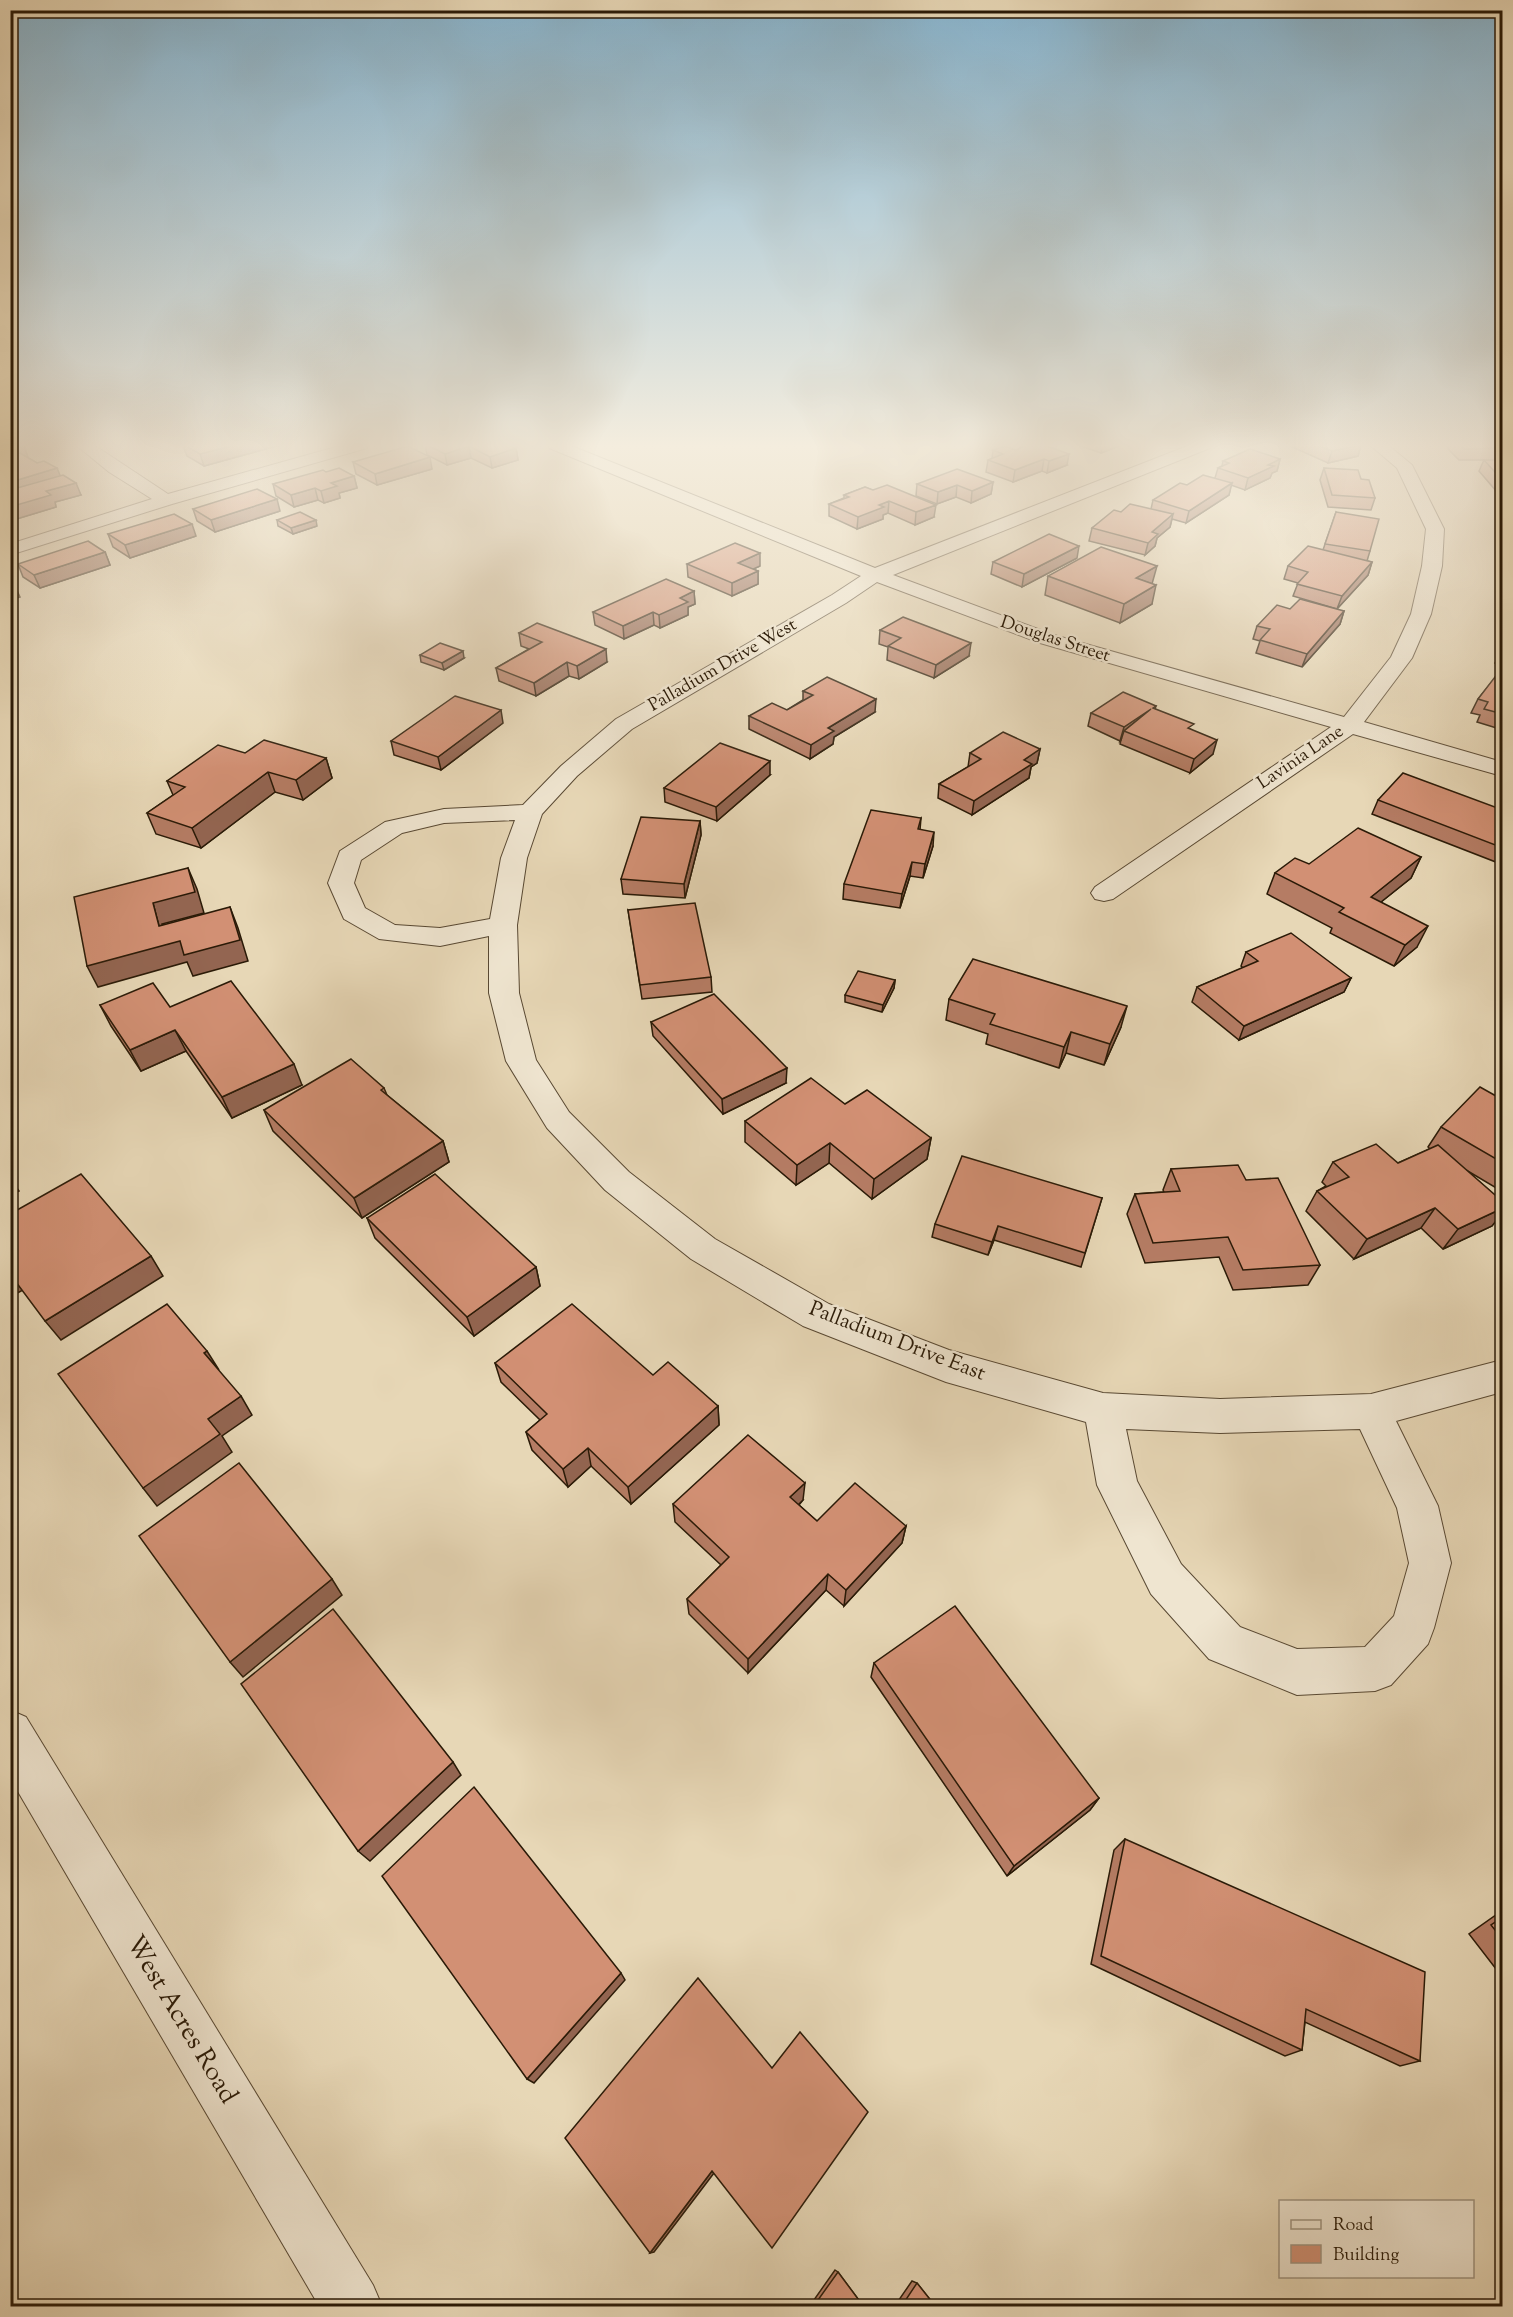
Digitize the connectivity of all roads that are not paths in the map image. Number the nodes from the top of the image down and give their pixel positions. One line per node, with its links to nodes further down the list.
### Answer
1 (821, 553): 4 (street, Douglas Street)
2 (930, 553): 4 (street, Palladium Drive West)
3 (1433, 553): 5 (street, Lavinia Lane)
4 (875, 575): 5 (street, Douglas Street); 7 (street, Palladium Drive West)
5 (1350, 725): 6 (street, Douglas Street); 8 (street, Lavinia Lane)
6 (1503, 769)
7 (530, 812): 9 (street, Palladium Drive West); 9 (street)
8 (1104, 893)
9 (503, 925): 10 (street, Palladium Drive West)
10 (617, 1181): 12 (street, Palladium Drive East)
11 (1503, 1376): 13 (street, Palladium Drive East)
12 (1103, 1410): 13 (street, Palladium Drive East); 13 (street)
13 (1371, 1411)
14 (10, 1733): 15 (street, West Acres Road)
15 (352, 2307)

